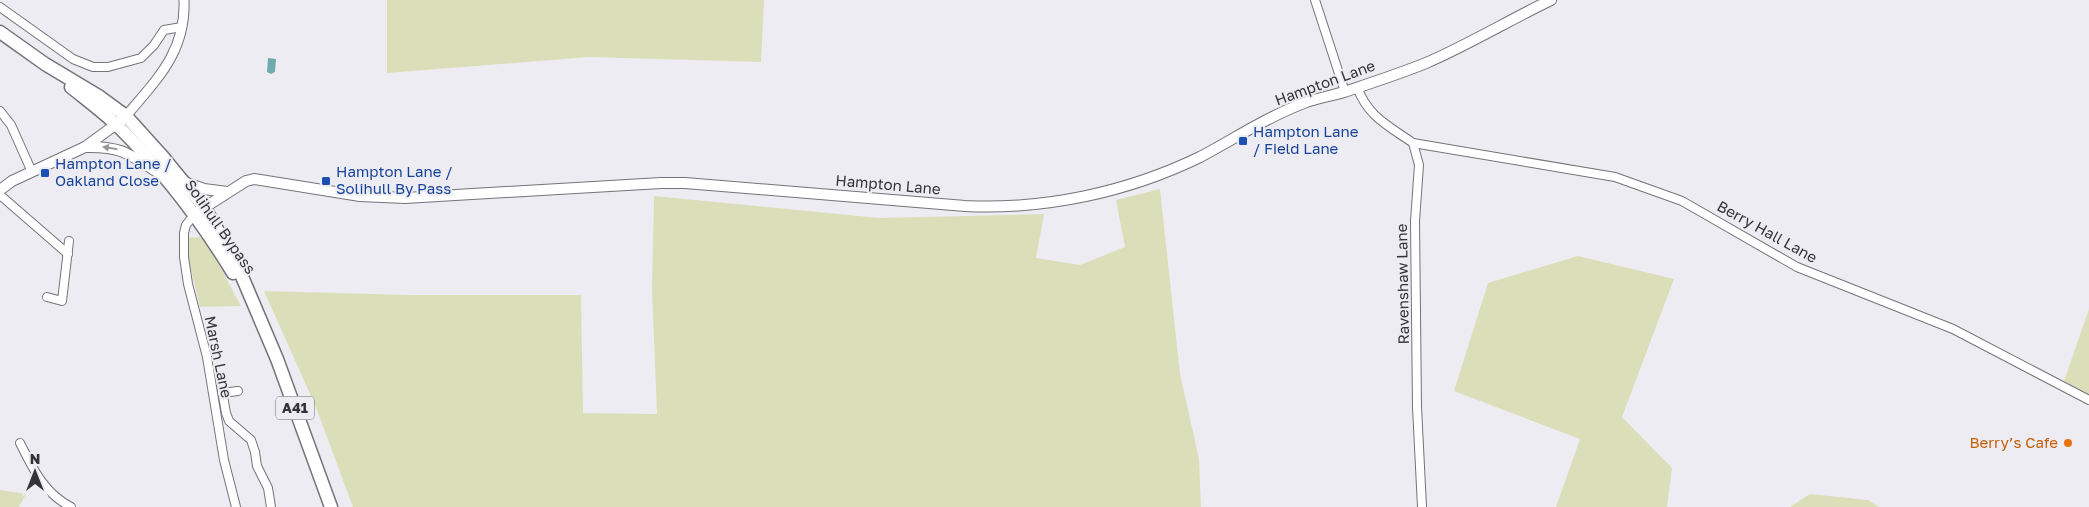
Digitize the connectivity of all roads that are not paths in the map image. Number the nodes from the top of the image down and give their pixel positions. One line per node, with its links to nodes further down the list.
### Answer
1 (184, 0): 5 (street)
2 (1315, 0): 8 (street)
3 (1551, 0): 7 (main road, Hampton Lane)
4 (0, 7): 5 (street)
5 (182, 27): 10 (street)
6 (0, 32): 10 (highway, Solihull Bypass / A41)
7 (1357, 87): 8 (main road, Hampton Lane); 11 (street)
8 (1345, 92): 17 (main road, Hampton Lane)
9 (0, 111): 13 (street)
10 (121, 120): 12 (main road); 14 (highway, Solihull Bypass / A41); 15 (highway, Solihull Bypass / A41)
11 (1414, 143): 26 (street, Berry Hall Lane); 32 (street, Ravenshaw Lane)
12 (85, 148): 13 (main road); 14 (main road, one-way to 12)
13 (32, 172): 16 (main road)
14 (163, 176): 19 (highway, Solihull Bypass / A41)
15 (184, 182): 17 (main road); 19 (highway, Solihull Bypass / A41)
16 (0, 190)
17 (227, 192): 19 (main road, Hampton Lane)
18 (0, 195): 21 (street)
19 (199, 211): 29 (street, Marsh Lane); 31 (highway, Solihull Bypass / A41)
20 (69, 241): 21 (street)
21 (68, 254): 22 (street)
22 (47, 297)
23 (220, 379): 25 (street)
24 (238, 392): 25 (street)
25 (222, 393): 30 (street)
26 (2089, 400)
27 (20, 444): 28 (street)
28 (71, 507)
29 (236, 507)
30 (271, 507)
31 (331, 507)
32 (1422, 507)

